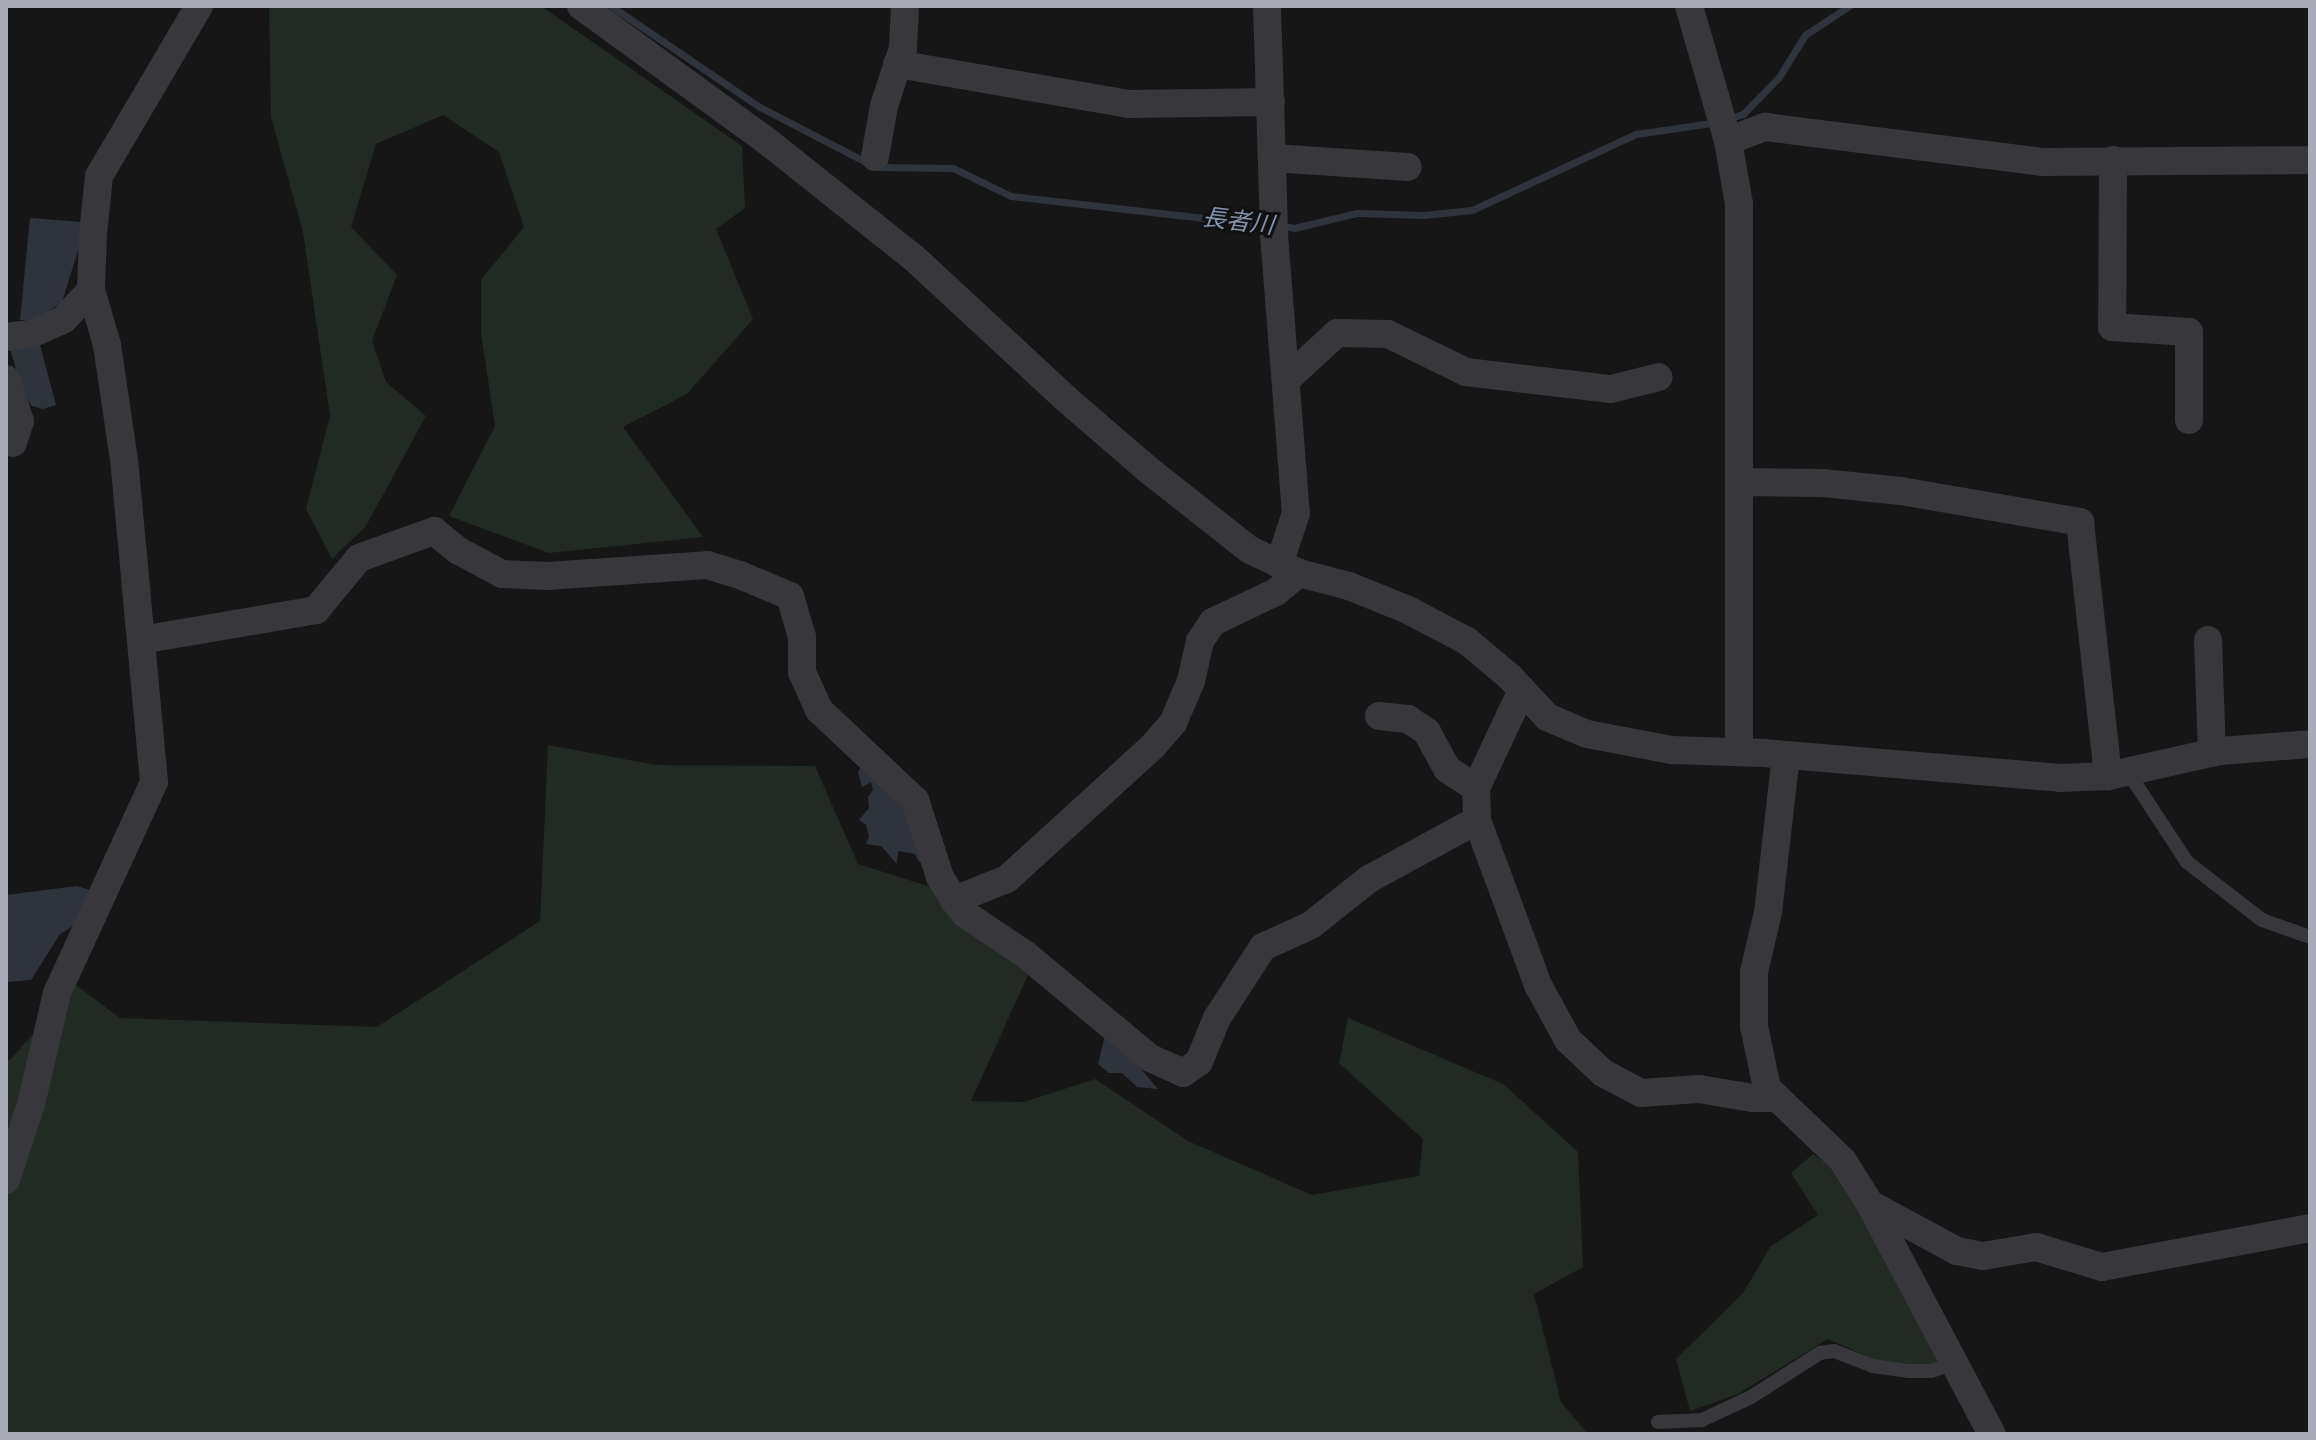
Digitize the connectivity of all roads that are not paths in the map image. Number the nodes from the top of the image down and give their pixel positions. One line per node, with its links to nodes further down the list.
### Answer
1 (199, 6): 14 (street)
2 (581, 6): 22 (street)
3 (905, 6): 6 (street)
4 (1267, 6): 7 (street)
5 (1689, 6): 8 (street)
6 (897, 64): 7 (street); 9 (street)
7 (1271, 102): 10 (street)
8 (1724, 128): 11 (street); 21 (street)
9 (875, 157)
10 (1273, 158): 13 (street); 18 (street)
11 (2113, 160): 12 (street); 19 (street)
12 (2310, 160)
13 (1408, 167)
14 (91, 290): 15 (street); 23 (street)
15 (6, 337)
16 (1659, 377): 18 (street)
17 (6, 379): 20 (street)
18 (1286, 380): 22 (street)
19 (2189, 420)
20 (13, 443)
21 (1739, 482): 28 (street); 31 (street)
22 (1289, 568): 25 (street); 34 (street)
23 (141, 640): 34 (street); 37 (street)
24 (2208, 640): 29 (street)
25 (1522, 690): 28 (street); 32 (street)
26 (1379, 716): 32 (street)
27 (2310, 744): 29 (street)
28 (1739, 752): 30 (street)
29 (2212, 753): 31 (street)
30 (1786, 755): 31 (street); 36 (street)
31 (2118, 774): 35 (lane)
32 (1476, 788): 33 (street)
33 (1477, 820): 34 (street); 36 (street)
34 (954, 900)
35 (2310, 937)
36 (1777, 1098): 38 (street)
37 (6, 1180)
38 (1870, 1204): 39 (street); 40 (street)
39 (2310, 1228)
40 (1953, 1364): 41 (lane); 42 (street)
41 (1658, 1422)
42 (1992, 1434)

